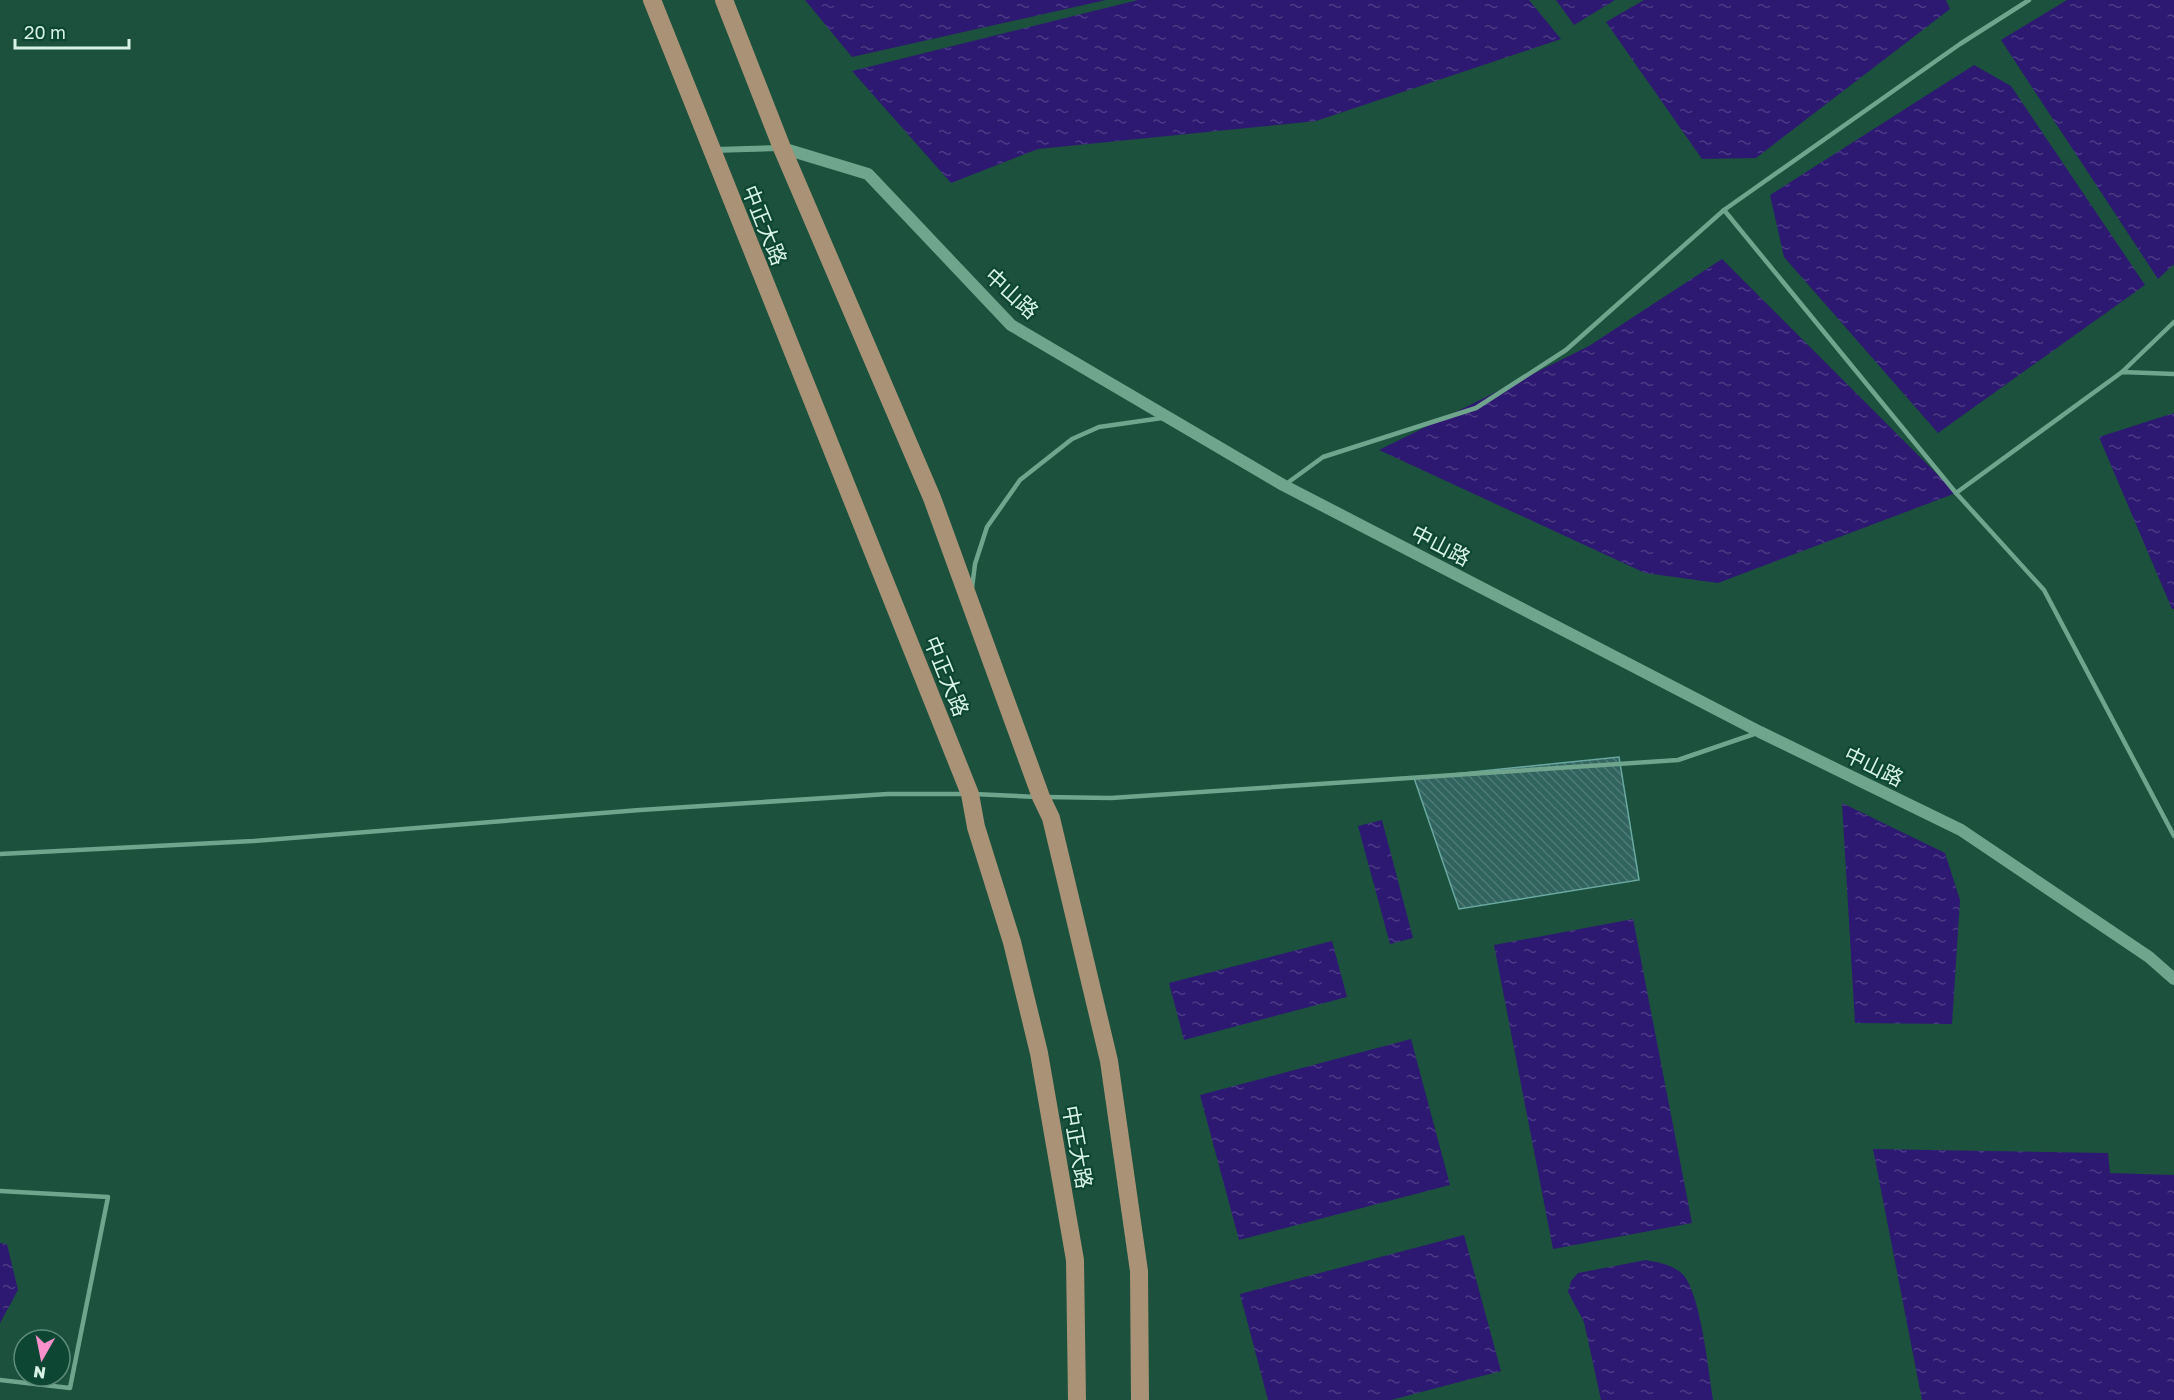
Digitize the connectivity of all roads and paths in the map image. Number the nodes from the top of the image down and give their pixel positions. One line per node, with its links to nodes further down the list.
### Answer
1 (652, 0): 5 (main road, 中正大路)
2 (724, 0): 4 (main road, 中正大路)
3 (2029, 0): 6 (lane)
4 (782, 148): 5 (street, 中山路); 10 (street, 中山路); 13 (main road, 中正大路)
5 (711, 151): 15 (main road, 中正大路)
6 (1724, 210): 11 (lane); 12 (lane)
7 (2174, 322): 8 (lane)
8 (2122, 372): 9 (lane); 12 (lane)
9 (2174, 374)
10 (1169, 417): 11 (street, 中山路); 13 (lane)
11 (1283, 485): 14 (street, 中山路)
12 (1956, 493): 17 (lane)
13 (970, 605): 16 (main road, 中正大路)
14 (1760, 732): 16 (lane); 19 (street, 中山路)
15 (970, 794): 16 (lane); 18 (lane); 22 (main road, 中正大路)
16 (1041, 797): 23 (main road, 中正大路)
17 (2174, 836)
18 (0, 854)
19 (2174, 979)
20 (0, 1191): 21 (lane)
21 (0, 1380)
22 (1077, 1400)
23 (1140, 1400)

